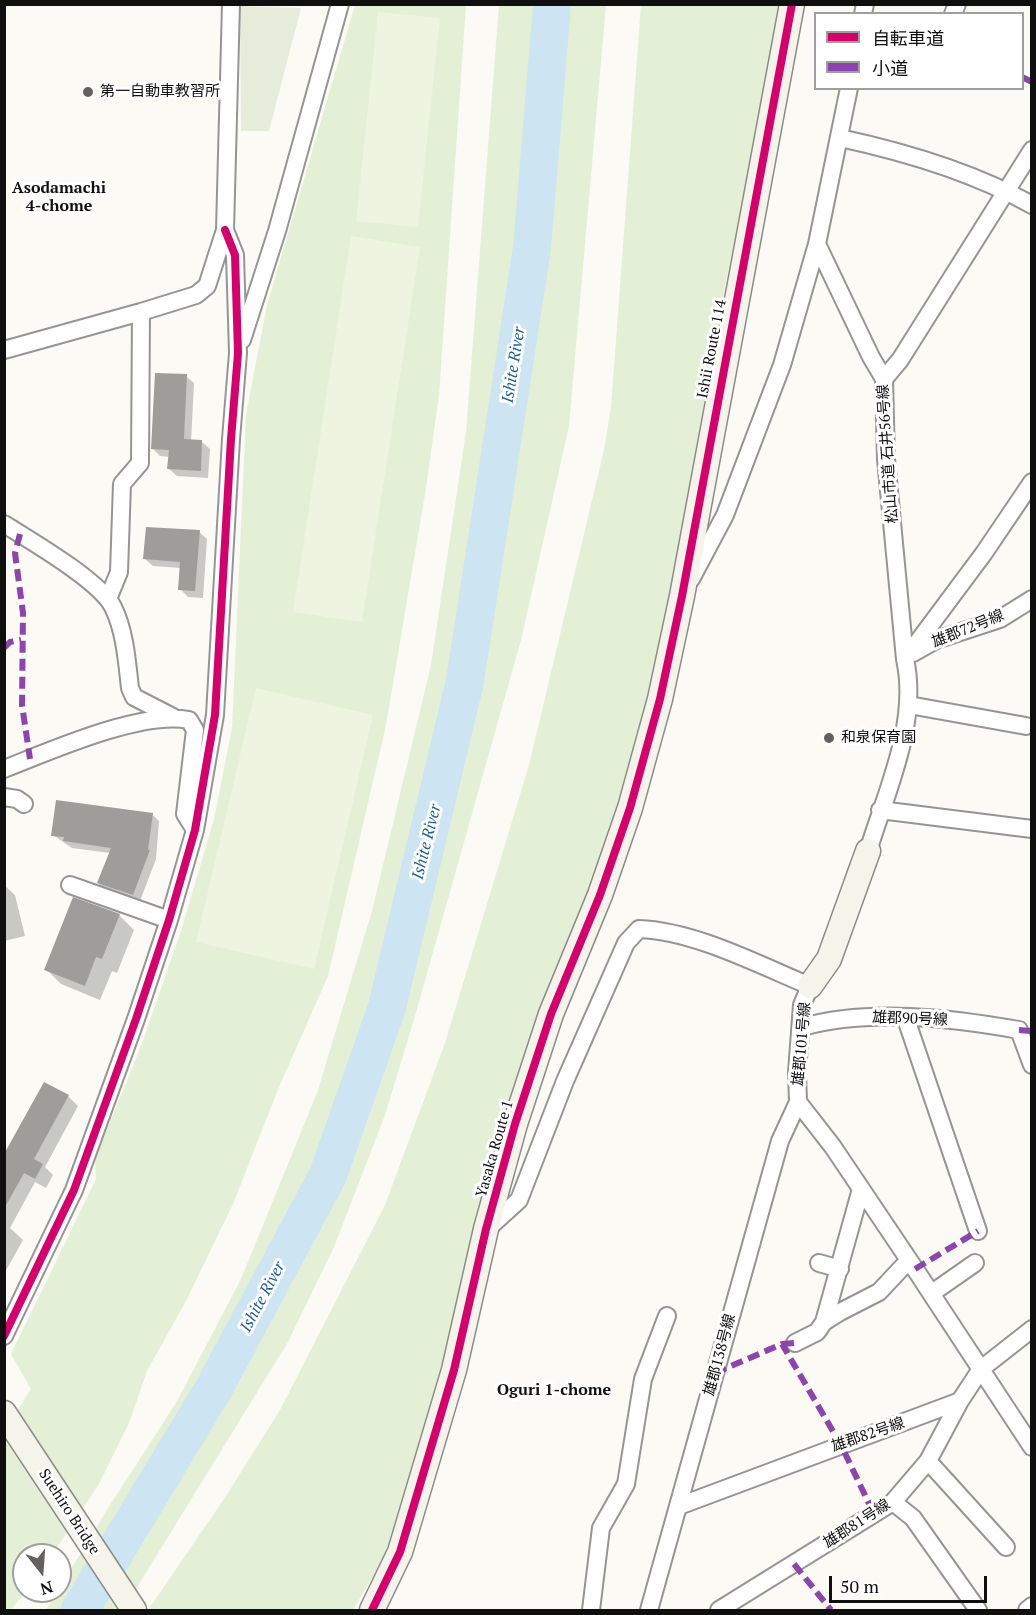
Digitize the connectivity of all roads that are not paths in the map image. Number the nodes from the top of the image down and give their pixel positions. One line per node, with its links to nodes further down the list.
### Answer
1 (231, 4): 9 (street)
2 (340, 4): 13 (street)
3 (792, 4): 17 (street, Ishii Route 114)
4 (849, 90): 5 (street)
5 (840, 138): 7 (street); 10 (street)
6 (1032, 150): 7 (street)
7 (1006, 191): 8 (street); 14 (street)
8 (1032, 205)
9 (225, 230): 11 (street); 13 (street)
10 (817, 244): 14 (street, 松山市道 石井56号線); 17 (street)
11 (141, 312): 12 (street); 18 (street)
12 (4, 350)
13 (238, 352): 30 (street)
14 (884, 379): 20 (street, 松山市道 石井56号線)
15 (1032, 482): 20 (street)
16 (4, 524): 18 (street)
17 (682, 596): 21 (street, Ishii Route 114)
18 (108, 598): 23 (street)
19 (1032, 599): 20 (street, 雄郡72号線)
20 (905, 658): 22 (street, 松山市道 石井56号線)
21 (660, 699): 40 (street, Yasaka Route 1)
22 (909, 705): 24 (street); 28 (street, 松山市道 石井56号線)
23 (173, 717): 25 (street); 30 (street)
24 (1026, 726)
25 (4, 769)
26 (4, 797): 27 (street)
27 (24, 804)
28 (880, 810): 29 (street); 31 (street, 松山市道 石井56号線)
29 (1032, 829)
30 (195, 830): 33 (street)
31 (868, 851): 34 (street)
32 (70, 885): 33 (street)
33 (170, 920): 50 (street)
34 (810, 986): 36 (street, 雄郡101号線); 40 (street, 雄郡101号線)
35 (906, 1019): 36 (street, 雄郡90号線); 37 (street, 雄郡90号線); 41 (street)
36 (802, 1027): 38 (street, 雄郡101号線)
37 (1032, 1065)
38 (798, 1102): 39 (street, 雄郡101号線); 58 (street, 雄郡138号線)
39 (861, 1189): 42 (street, 雄郡101号線); 45 (street)
40 (486, 1229): 61 (street, Yasaka Route 1)
41 (978, 1231)
42 (909, 1260): 46 (street, 雄郡101号線); 48 (street)
43 (819, 1263): 45 (street)
44 (975, 1263): 46 (street)
45 (840, 1269): 48 (street)
46 (932, 1293): 52 (street, 雄郡101号線)
47 (667, 1316): 63 (street)
48 (825, 1322): 51 (street)
49 (1032, 1329): 52 (street)
50 (4, 1336)
51 (795, 1343)
52 (981, 1370): 53 (street); 55 (street, 雄郡101号線)
53 (960, 1401): 56 (street, 雄郡81号線); 58 (street, 雄郡82号線)
54 (4, 1413): 62 (street, Suehiro Bridge)
55 (1032, 1447)
56 (928, 1461): 57 (street, 雄郡81号線); 59 (street)
57 (892, 1502): 65 (street, 雄郡81号線); 66 (street)
58 (679, 1506): 64 (street, 雄郡138号線)
59 (1006, 1547)
60 (1032, 1606): 67 (street)
61 (375, 1608)
62 (134, 1611)
63 (591, 1611)
64 (649, 1611)
65 (719, 1611)
66 (978, 1611)
67 (1028, 1611)

